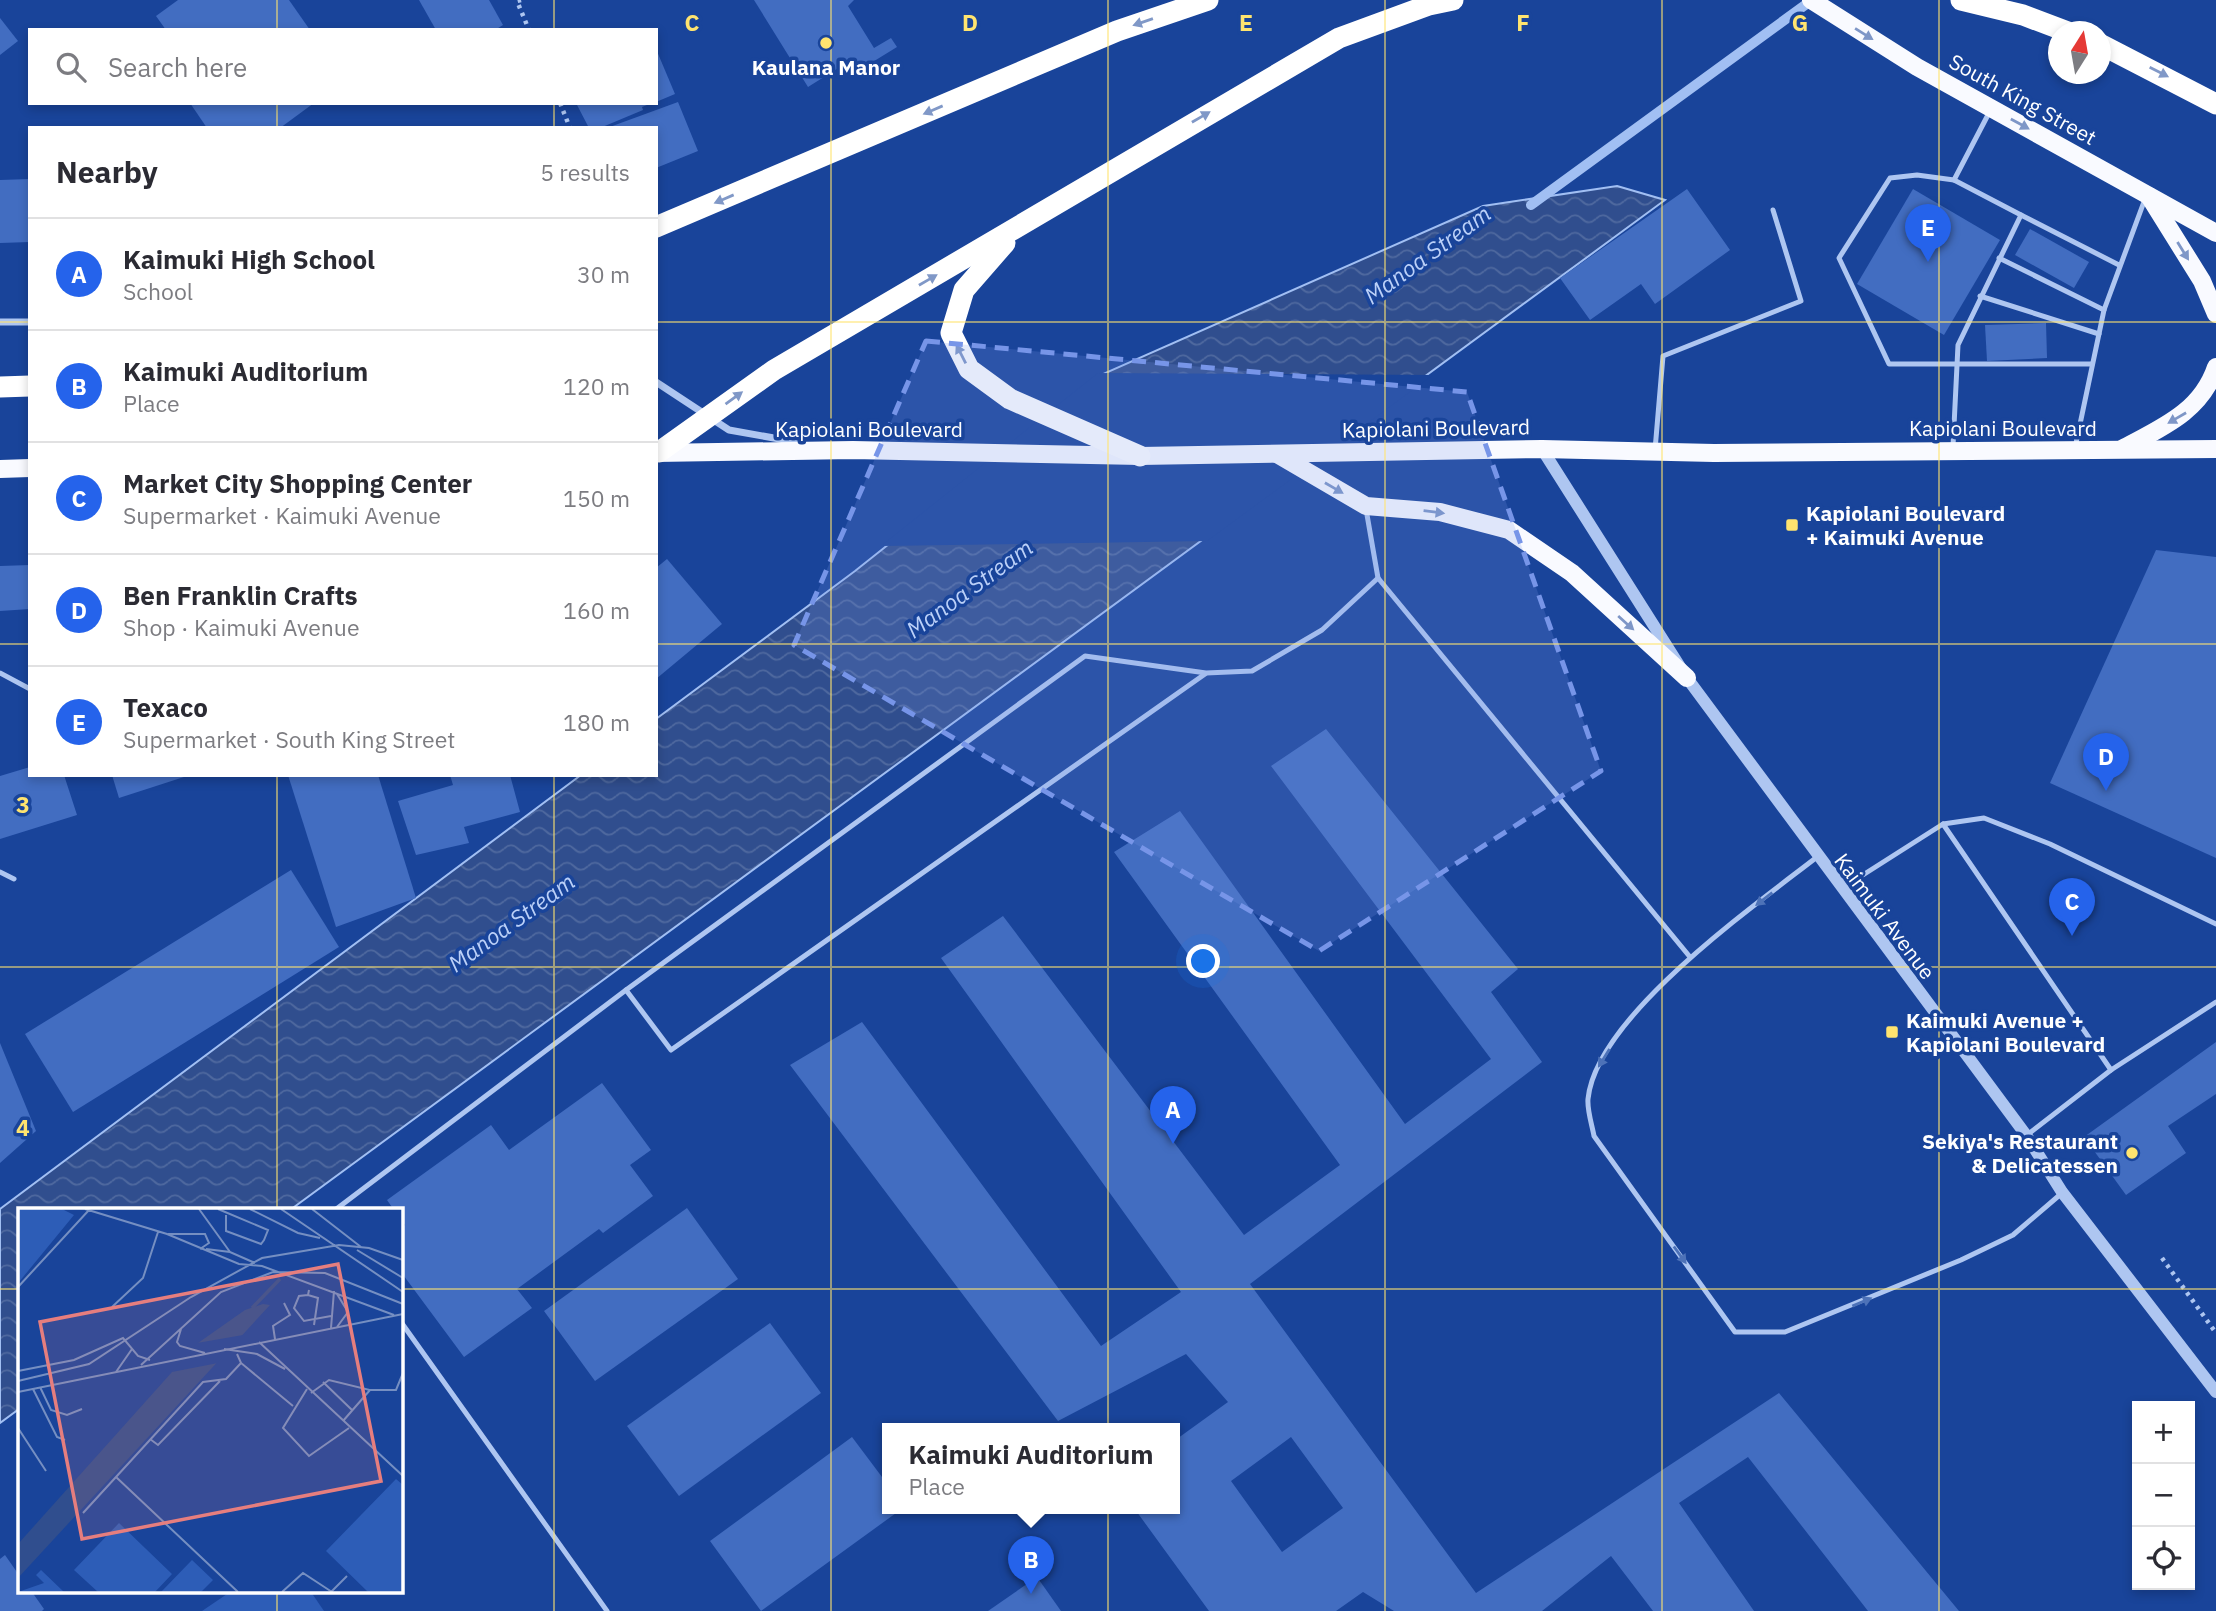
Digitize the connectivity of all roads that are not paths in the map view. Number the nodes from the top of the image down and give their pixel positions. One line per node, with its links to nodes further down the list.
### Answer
1 (1208, 0): 13 (highway, one-way to 13)
2 (1453, 0): 14 (highway, one-way to 2)
3 (1811, 0): 8 (main road, South King Street, one-way to 8)
4 (1961, 0): 5 (highway)
5 (2048, 25)
6 (2111, 49): 7 (highway, one-way to 7)
7 (2216, 104)
8 (1991, 108): 9 (lane); 10 (main road, South King Street, one-way to 10)
9 (1954, 180): 12 (lane); 25 (lane)
10 (2147, 193): 15 (main road, South King Street); 17 (lane); 20 (main road, one-way to 20)
11 (1773, 209): 34 (lane)
12 (2021, 215): 16 (lane); 17 (lane)
13 (658, 226)
14 (1017, 228): 30 (highway, one-way to 14); 41 (highway, one-way to 14)
15 (2216, 233)
16 (1999, 258): 18 (lane); 19 (lane)
17 (2119, 265): 19 (lane)
18 (1980, 296): 23 (lane); 25 (lane)
19 (2104, 310): 23 (lane)
20 (2216, 314)
21 (0, 322): 22 (street)
22 (28, 322)
23 (2099, 334): 24 (lane)
24 (2092, 364): 25 (lane); 38 (lane)
25 (1955, 366): 35 (lane)
26 (2216, 367): 36 (main road, one-way to 36)
27 (658, 383): 30 (street)
28 (28, 386): 29 (highway)
29 (0, 387)
30 (708, 416): 33 (street); 37 (highway)
31 (1542, 449): 34 (main road, Kapiolani Boulevard); 40 (main road, Kapiolani Boulevard); 48 (street, Kaimuki Avenue)
32 (2216, 449): 36 (main road, Kapiolani Boulevard)
33 (841, 450): 39 (main road, Kapiolani Boulevard); 41 (main road, Kapiolani Boulevard)
34 (1655, 450): 35 (main road, Kapiolani Boulevard)
35 (1953, 450): 38 (main road, Kapiolani Boulevard)
36 (2120, 450): 38 (main road, Kapiolani Boulevard)
37 (658, 452)
38 (2074, 452)
39 (658, 453)
40 (1277, 454): 41 (main road, Kapiolani Boulevard); 44 (main road, one-way to 44)
41 (1140, 456)
42 (28, 468): 43 (main road)
43 (0, 469)
44 (1366, 506): 45 (lane); 48 (main road, one-way to 48)
45 (1378, 578): 47 (lane); 56 (lane)
46 (0, 673): 49 (lane)
47 (1206, 673): 57 (lane); 57 (lane)
48 (1687, 678): 51 (street, Kaimuki Avenue)
49 (28, 688)
50 (1943, 824): 54 (lane); 55 (lane); 59 (lane)
51 (1817, 857): 54 (street, Kaimuki Avenue); 56 (lane, one-way to 56)
52 (0, 872): 53 (lane)
53 (14, 879)
54 (1841, 889): 60 (street, Kaimuki Avenue)
55 (2216, 924)
56 (1690, 957): 61 (lane, one-way to 61)
57 (625, 990): 62 (lane)
58 (2216, 1002): 59 (lane)
59 (2111, 1070): 60 (lane)
60 (2026, 1135): 61 (street, Kaimuki Avenue)
61 (2062, 1192): 64 (street, Kaimuki Avenue)
62 (338, 1208)
63 (402, 1323): 65 (lane)
64 (2216, 1392)
65 (607, 1611)

